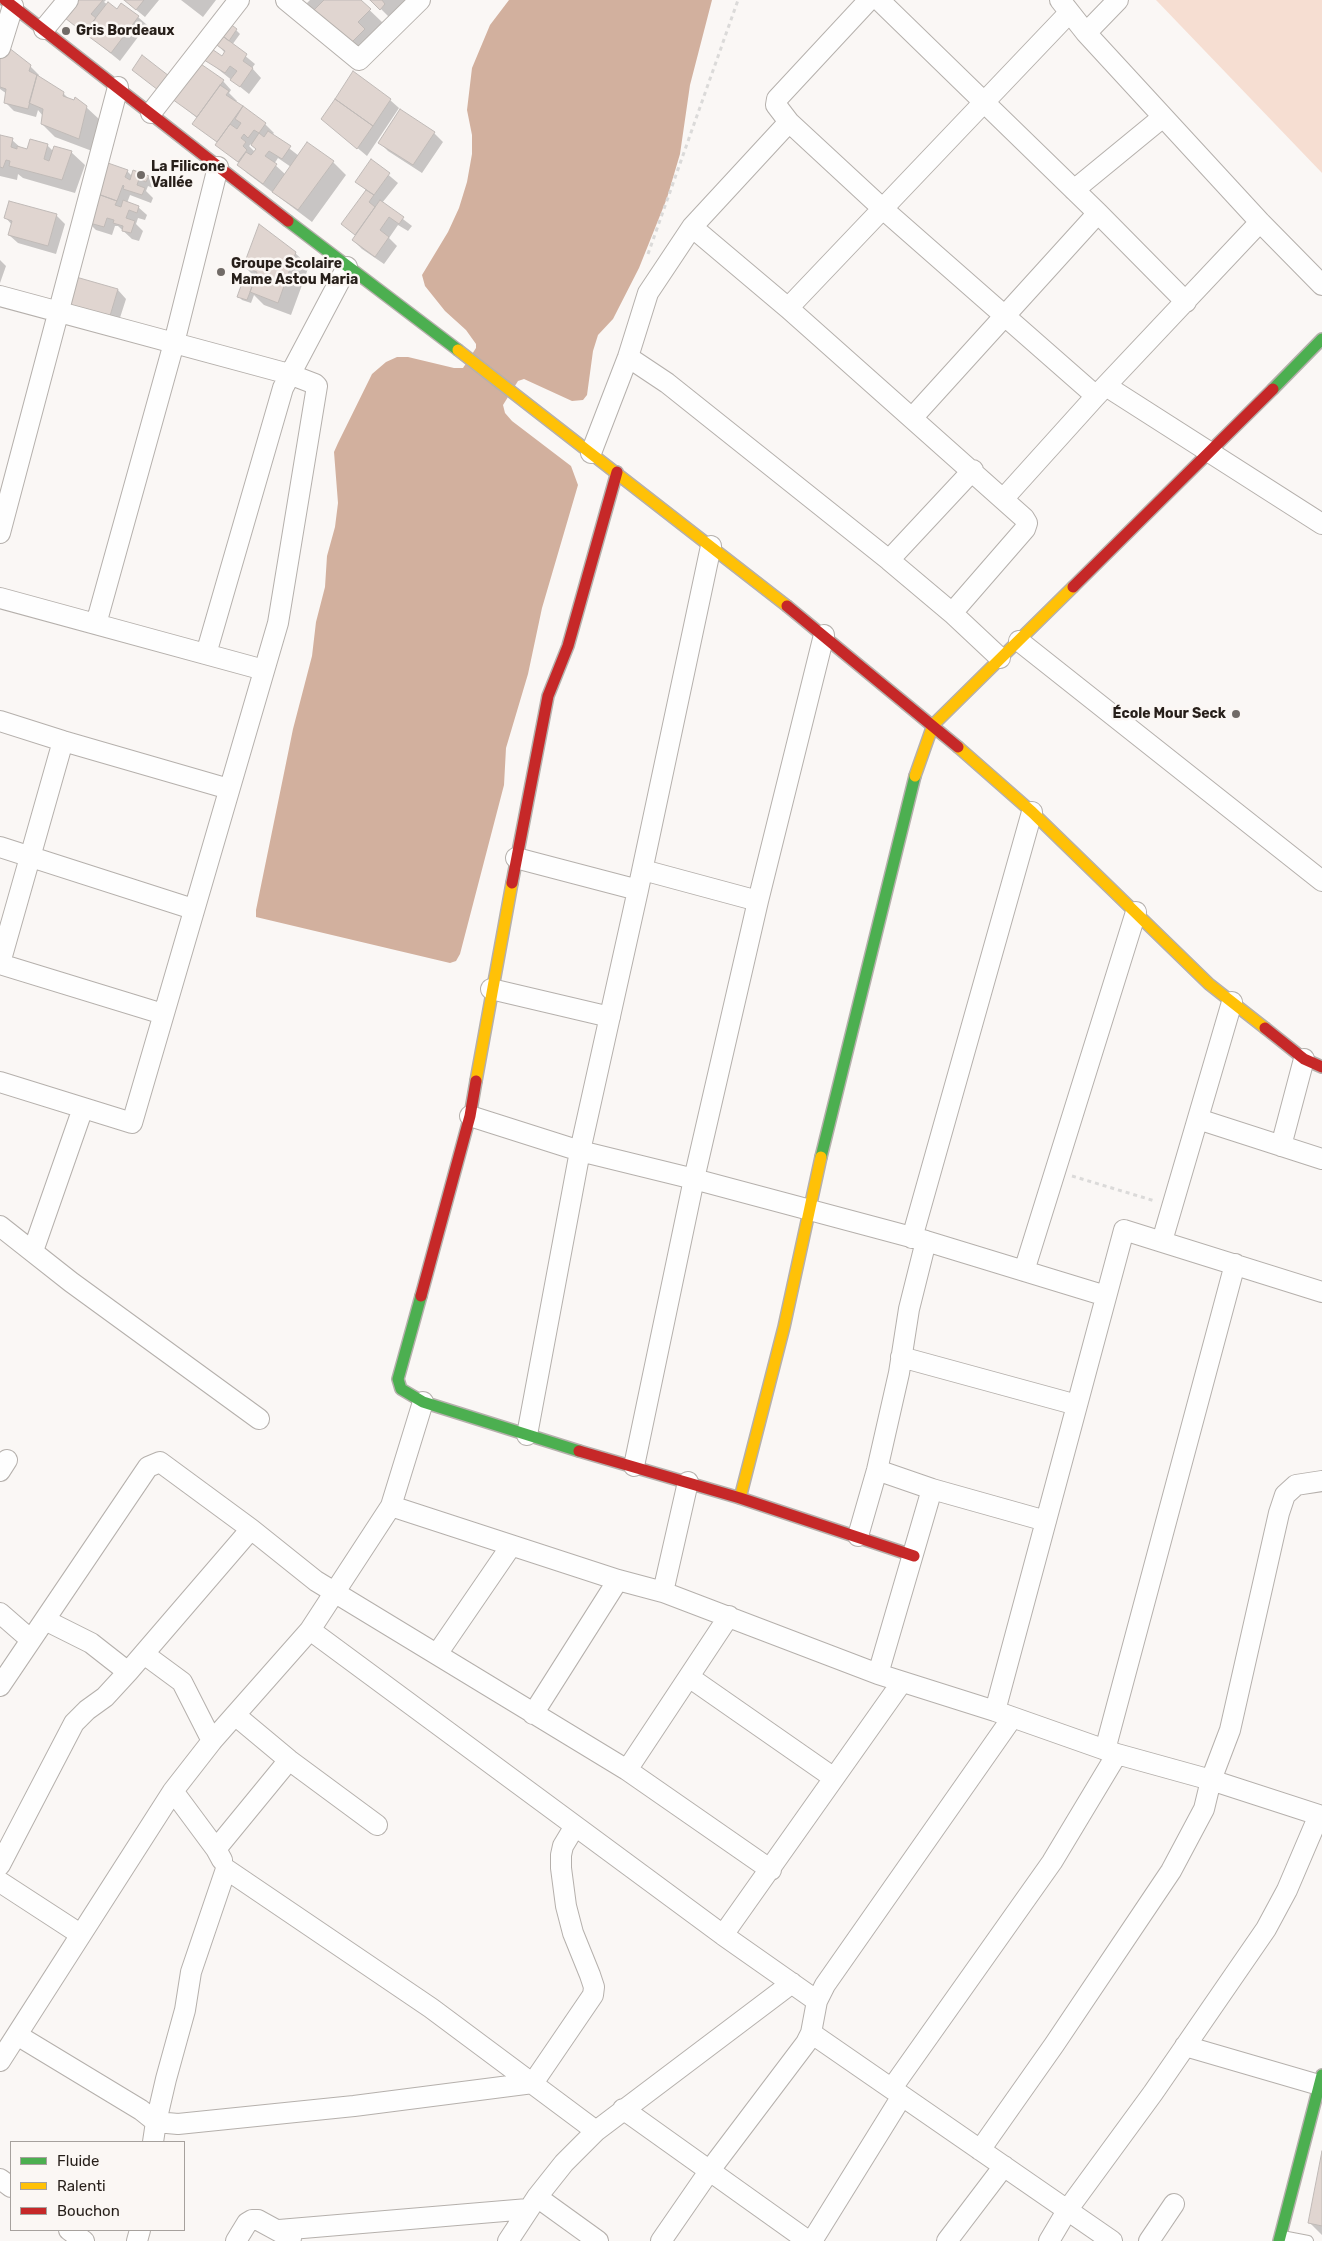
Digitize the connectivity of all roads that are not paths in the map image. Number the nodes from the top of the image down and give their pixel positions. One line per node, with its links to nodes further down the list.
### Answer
1 (68, 0): 10 (street)
2 (239, 0): 15 (street)
3 (286, 0): 4 (street)
4 (420, 0)
5 (869, 0): 17 (street)
6 (879, 0): 14 (street)
7 (1118, 0): 11 (street)
8 (9, 3): 10 (street); 12 (street)
9 (1065, 7): 11 (street); 14 (street)
10 (44, 30): 13 (street)
11 (1086, 33): 16 (street)
12 (0, 48)
13 (118, 87): 15 (street); 29 (street)
14 (984, 104): 19 (street); 20 (street)
15 (151, 114): 18 (street)
16 (1164, 117): 19 (street); 22 (street)
17 (789, 122): 20 (street); 23 (street)
18 (218, 167): 24 (street); 32 (street)
19 (1074, 190): 21 (street)
20 (883, 209): 28 (street); 30 (street)
21 (1098, 213): 27 (street); 30 (street)
22 (1260, 222): 25 (street); 27 (street)
23 (692, 227): 28 (street); 33 (street)
24 (347, 267): 34 (street); 37 (street)
25 (1322, 285)
26 (0, 296): 29 (street)
27 (1186, 302): 35 (street)
28 (788, 308): 36 (street)
29 (58, 312): 32 (street); 43 (street)
30 (1005, 314): 35 (street); 36 (street)
31 (1322, 339): 38 (street)
32 (174, 343): 34 (street); 48 (street)
33 (628, 357): 37 (street); 45 (street)
34 (288, 374): 51 (street); 53 (street)
35 (1101, 391): 38 (street); 41 (street)
36 (912, 418): 39 (street)
37 (591, 453): 40 (street)
38 (1210, 454): 42 (street); 50 (street)
39 (973, 470): 41 (street); 45 (street)
40 (617, 472): 44 (street); 61 (street)
41 (1004, 498): 47 (street)
42 (1322, 524)
43 (0, 533)
44 (712, 546): 49 (street); 62 (street)
45 (889, 560): 47 (street)
46 (0, 598): 48 (street)
47 (952, 613): 52 (street)
48 (96, 624): 51 (street)
49 (824, 635): 55 (street); 65 (street)
50 (1019, 641): 52 (street); 63 (street)
51 (206, 654): 53 (street)
52 (1000, 658): 55 (street)
53 (264, 670): 57 (street)
54 (0, 721): 56 (street)
55 (933, 724): 58 (street); 82 (street)
56 (63, 741): 57 (street); 60 (street)
57 (229, 789): 66 (street)
58 (1032, 812): 67 (street); 84 (street)
59 (0, 847): 60 (street)
60 (30, 856): 66 (street); 68 (street)
61 (516, 858): 64 (street); 69 (street)
62 (643, 870): 64 (street); 65 (street)
63 (1322, 881)
64 (638, 890): 72 (street)
65 (758, 901): 81 (street)
66 (193, 909): 71 (street)
67 (1136, 912): 70 (street); 88 (street)
68 (0, 964): 71 (street)
69 (491, 989): 72 (street); 76 (street)
70 (1232, 1002): 73 (street); 77 (street)
71 (163, 1014): 75 (street)
72 (610, 1017): 79 (street)
73 (1313, 1063): 78 (street)
74 (0, 1082): 75 (street)
75 (83, 1108): 86 (street)
76 (470, 1116): 79 (street); 92 (street)
77 (1198, 1119): 78 (street); 85 (street)
78 (1281, 1146): 80 (street)
79 (580, 1151): 81 (street); 95 (street)
80 (1322, 1159)
81 (694, 1179): 82 (street); 96 (street)
82 (808, 1210): 84 (street); 101 (street)
83 (0, 1226): 86 (street)
84 (919, 1239): 88 (street); 91 (street)
85 (1162, 1242): 87 (street); 90 (street)
86 (33, 1251): 94 (street)
87 (1235, 1264): 89 (street); 127 (street)
88 (1024, 1271): 90 (street)
89 (1322, 1292)
90 (1106, 1296): 93 (street)
91 (901, 1357): 93 (street); 97 (street)
92 (423, 1402): 95 (street); 102 (street)
93 (1077, 1405): 103 (street)
94 (259, 1419)
95 (527, 1435): 96 (street)
96 (634, 1466): 99 (street)
97 (877, 1470): 100 (street); 105 (street)
98 (1322, 1480): 131 (street)
99 (688, 1482): 101 (street); 109 (street)
100 (932, 1489): 103 (street); 107 (street)
101 (740, 1498): 105 (street)
102 (391, 1506): 106 (street); 110 (street)
103 (1046, 1521): 124 (street)
104 (251, 1529): 110 (street); 113 (street); 116 (street)
105 (858, 1536): 107 (street)
106 (511, 1546): 108 (street); 117 (street)
107 (914, 1556): 119 (street)
108 (618, 1580): 109 (street); 123 (street)
109 (663, 1592): 112 (street)
110 (334, 1593): 114 (street); 117 (street)
111 (0, 1613): 115 (street)
112 (729, 1616): 119 (street); 120 (street)
113 (45, 1620): 115 (street); 118 (street)
114 (310, 1630): 125 (street); 135 (street)
115 (32, 1640): 122 (street)
116 (144, 1654): 118 (street); 126 (street)
117 (437, 1654): 123 (street)
118 (128, 1672): 137 (street)
119 (878, 1674): 121 (street)
120 (689, 1677): 129 (street); 130 (street)
121 (902, 1682): 124 (street); 130 (street)
122 (0, 1686)
123 (533, 1714): 129 (street)
124 (1004, 1714): 127 (street); 144 (street)
125 (235, 1715): 126 (street); 128 (street)
126 (212, 1741): 132 (street)
127 (1111, 1752): 131 (street); 151 (street)
128 (289, 1760): 134 (street); 136 (street)
129 (627, 1770): 139 (street)
130 (834, 1778): 139 (street)
131 (1212, 1780): 133 (street); 156 (street)
132 (173, 1791): 136 (street); 141 (street)
133 (1320, 1815): 147 (street)
134 (377, 1825)
135 (575, 1826): 142 (street); 150 (street)
136 (216, 1848): 138 (street)
137 (0, 1865)
138 (226, 1869): 150 (street); 153 (street)
139 (771, 1870): 142 (street)
140 (0, 1882): 141 (street)
141 (80, 1934): 146 (street)
142 (723, 1935): 143 (street)
143 (792, 1983): 144 (street); 152 (street)
144 (817, 2001): 145 (street)
145 (811, 2033): 151 (street); 158 (street)
146 (17, 2035): 148 (street); 153 (street)
147 (1185, 2046): 149 (street); 163 (street)
148 (0, 2061)
149 (1321, 2082): 166 (street)
150 (533, 2083): 153 (street); 154 (street)
151 (897, 2092): 156 (street); 173 (street)
152 (623, 2109): 154 (street); 158 (street)
153 (156, 2122): 155 (street)
154 (596, 2131): 161 (street)
155 (153, 2141)
156 (980, 2150): 157 (street)
157 (1004, 2166): 163 (street); 174 (street)
158 (710, 2170): 171 (street); 172 (street)
159 (0, 2178): 160 (street)
160 (10, 2186)
161 (532, 2203): 165 (street); 169 (street); 170 (street)
162 (1174, 2204): 177 (street)
163 (1068, 2209): 175 (street); 176 (street)
164 (70, 2231): 167 (street)
165 (288, 2236): 168 (street)
166 (1280, 2238): 178 (lane)
167 (84, 2241)
168 (236, 2241)
169 (508, 2241)
170 (598, 2241)
171 (661, 2241)
172 (808, 2241)
173 (812, 2241)
174 (947, 2241)
175 (1049, 2241)
176 (1112, 2241)
177 (1149, 2241)
178 (1308, 2241)

